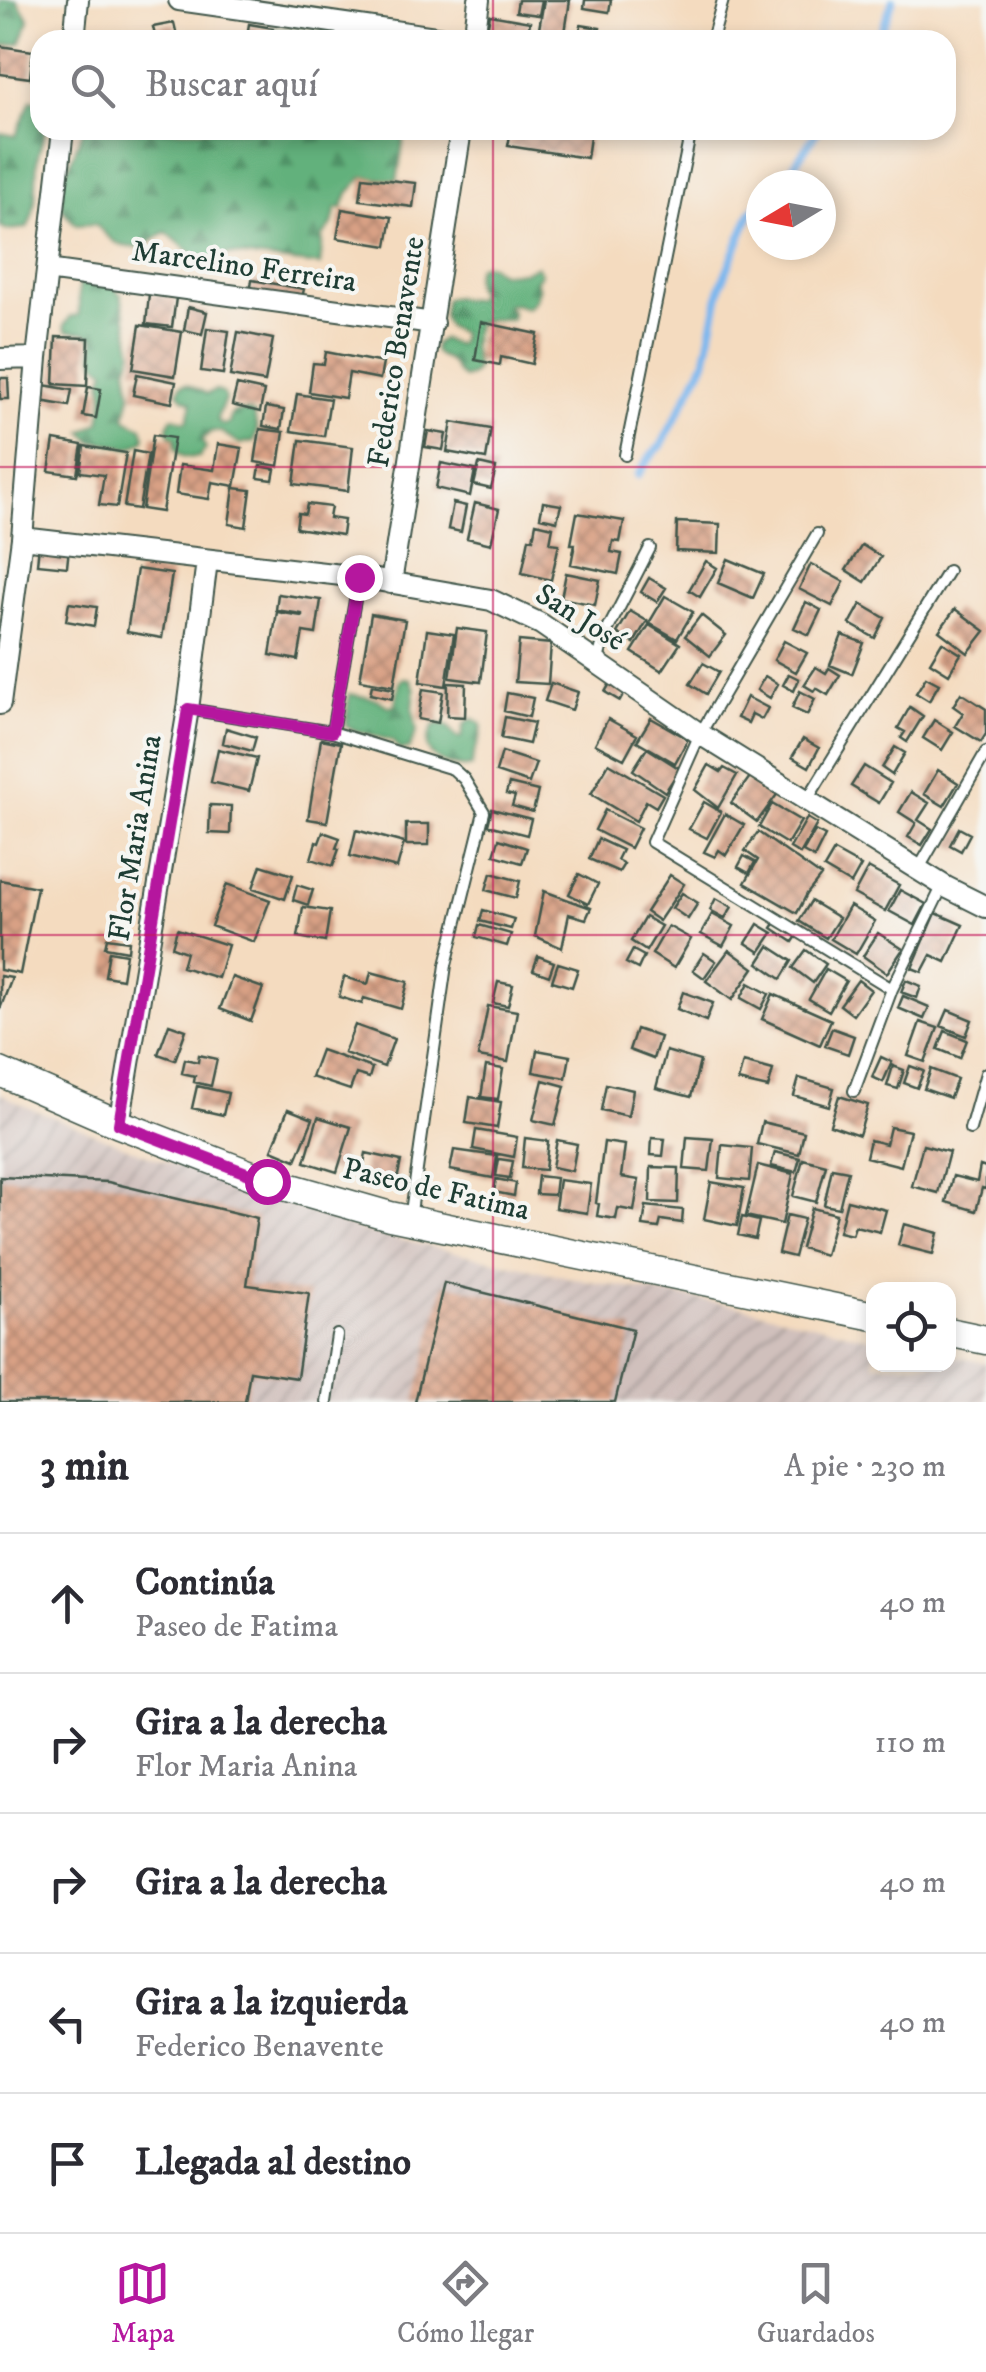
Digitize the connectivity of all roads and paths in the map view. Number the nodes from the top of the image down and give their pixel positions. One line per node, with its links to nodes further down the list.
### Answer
1 (78, 0): 5 (street)
2 (179, 0): 6 (street)
3 (479, 0): 7 (street)
4 (723, 0): 8 (lane)
5 (75, 30)
6 (387, 30)
7 (475, 30)
8 (715, 30)
9 (62, 140): 12 (street)
10 (460, 140): 13 (street, Federico Benavente)
11 (689, 140): 16 (lane)
12 (47, 270): 13 (street, Marcelino Ferreira); 14 (street)
13 (432, 324): 23 (street, Federico Benavente)
14 (37, 358): 15 (street); 18 (street)
15 (0, 359)
16 (625, 454)
17 (817, 534): 28 (lane)
18 (22, 538): 20 (street, San José); 25 (street)
19 (650, 548): 24 (lane)
20 (207, 561): 22 (street, San José); 26 (street, Flor Maria Anina)
21 (948, 571): 30 (lane)
22 (359, 577): 23 (street, San José); 27 (lane)
23 (390, 583): 24 (street, San José)
24 (598, 664): 28 (street, San José)
25 (0, 704)
26 (188, 709): 27 (lane); 38 (street, Flor Maria Anina)
27 (332, 732): 40 (lane)
28 (700, 734): 30 (street, San José); 34 (lane)
29 (986, 752): 31 (lane)
30 (807, 800): 31 (street, San José)
31 (918, 870): 32 (street, San José)
32 (943, 885): 33 (street, San José); 34 (lane)
33 (986, 908)
34 (892, 989): 37 (lane)
35 (0, 1072): 38 (street, Paseo de Fatima)
36 (986, 1073): 39 (lane)
37 (854, 1090)
38 (119, 1124): 40 (street, Paseo de Fatima)
39 (970, 1129)
40 (410, 1220): 41 (street, Paseo de Fatima)
41 (866, 1314)
42 (956, 1334): 44 (street)
43 (337, 1335): 45 (lane)
44 (986, 1340)
45 (327, 1402)

